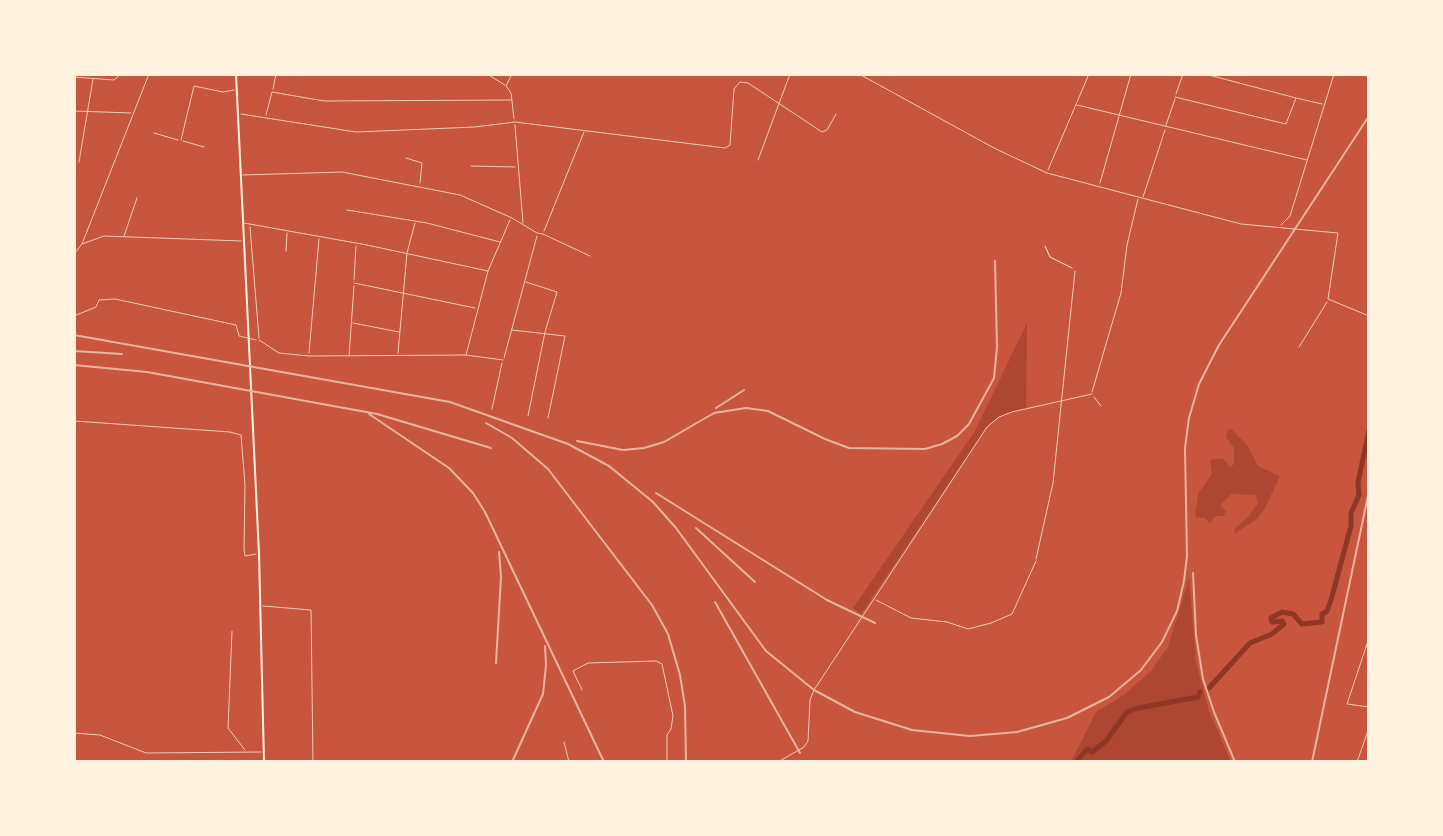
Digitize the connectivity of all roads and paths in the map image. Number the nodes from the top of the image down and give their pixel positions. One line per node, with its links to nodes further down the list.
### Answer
1 (121, 74): 16 (street)
2 (149, 74): 29 (street)
3 (236, 74): 19 (main road)
4 (276, 74): 20 (street)
5 (487, 74): 18 (street)
6 (512, 74): 18 (street)
7 (790, 74): 24 (street)
8 (859, 74): 46 (street)
9 (1089, 74): 25 (street)
10 (1131, 74): 32 (street)
11 (1183, 74): 21 (street)
12 (1205, 74): 22 (street)
13 (1333, 74): 26 (street)
14 (737, 75): 17 (street)
15 (74, 77): 16 (street)
16 (93, 79): 28 (street)
17 (740, 82): 24 (street); 36 (street)
18 (506, 86): 23 (street)
19 (237, 90): 30 (main road); 38 (street)
20 (272, 92): 23 (street); 33 (street)
21 (1175, 97): 22 (street); 35 (street)
22 (1296, 98): 26 (street)
23 (512, 100): 34 (street)
24 (779, 103): 31 (street); 41 (street)
25 (1077, 105): 32 (street); 46 (street)
26 (1324, 105): 42 (street)
27 (74, 111): 28 (street)
28 (87, 111): 29 (street); 43 (street)
29 (134, 113): 69 (street)
30 (238, 113): 33 (street); 47 (main road)
31 (836, 114)
32 (1118, 115): 35 (street); 49 (street)
33 (265, 117): 34 (street)
34 (515, 122): 36 (street); 45 (street)
35 (1166, 127): 42 (street); 52 (street)
36 (584, 130): 62 (street)
37 (154, 133): 38 (street)
38 (181, 140): 39 (street)
39 (204, 147)
40 (406, 158): 48 (street)
41 (758, 160)
42 (1307, 160): 59 (street)
43 (79, 162)
44 (471, 166): 45 (street)
45 (518, 167): 58 (street)
46 (1047, 173): 49 (street)
47 (241, 175): 48 (street); 56 (main road)
48 (420, 186): 54 (street)
49 (1100, 186): 50 (street)
50 (1138, 197): 52 (street); 95 (street)
51 (137, 198): 63 (street)
52 (1142, 198): 59 (street)
53 (347, 210): 55 (street)
54 (512, 218): 58 (street); 66 (street)
55 (416, 222): 66 (street); 72 (street)
56 (243, 223): 57 (street); 65 (main road)
57 (250, 224): 60 (street); 88 (street)
58 (524, 226): 61 (street)
59 (1279, 228): 80 (street)
60 (287, 230): 64 (street); 71 (street)
61 (537, 233): 62 (street); 77 (street)
62 (543, 234): 74 (street)
63 (124, 236): 65 (street); 69 (street)
64 (319, 236): 67 (street); 92 (street)
65 (244, 241): 102 (main road)
66 (500, 242): 75 (street)
67 (356, 243): 72 (street); 78 (street)
68 (74, 244): 69 (street)
69 (81, 245): 73 (street)
70 (1045, 246): 76 (path)
71 (286, 251)
72 (407, 253): 75 (street); 79 (street)
73 (74, 254)
74 (590, 256)
75 (488, 271): 81 (street)
76 (1075, 271): 96 (street)
77 (525, 281): 85 (street); 87 (street)
78 (354, 283): 79 (street); 84 (street)
79 (404, 293): 81 (street); 86 (street)
80 (1328, 299): 83 (street); 89 (street)
81 (477, 309): 91 (street)
82 (74, 316): 88 (street)
83 (1369, 316)
84 (351, 322): 86 (street); 93 (street)
85 (512, 330): 87 (street); 94 (street)
86 (400, 332): 90 (street)
87 (545, 332): 99 (street); 100 (street)
88 (259, 340): 92 (street)
89 (1299, 347)
90 (398, 355): 91 (street); 93 (street)
91 (466, 355): 94 (street)
92 (309, 356): 93 (street)
93 (349, 356)
94 (503, 360): 98 (street)
95 (1092, 394): 96 (street); 97 (street)
96 (1062, 401): 103 (street); 103 (street)
97 (1101, 406)
98 (492, 409)
99 (528, 416)
100 (548, 418)
101 (74, 421): 102 (street)
102 (259, 554): 104 (main road)
103 (873, 598): 118 (street)
104 (260, 606): 112 (main road); 115 (street)
105 (232, 631): 113 (street)
106 (1369, 638): 108 (street)
107 (582, 690): 117 (street)
108 (1369, 707)
109 (1369, 728): 119 (street)
110 (74, 733): 113 (street)
111 (564, 742): 116 (street)
112 (264, 751): 113 (street); 114 (main road)
113 (247, 752)
114 (264, 762)
115 (313, 762)
116 (569, 762)
117 (667, 762)
118 (778, 762)
119 (1357, 762)

